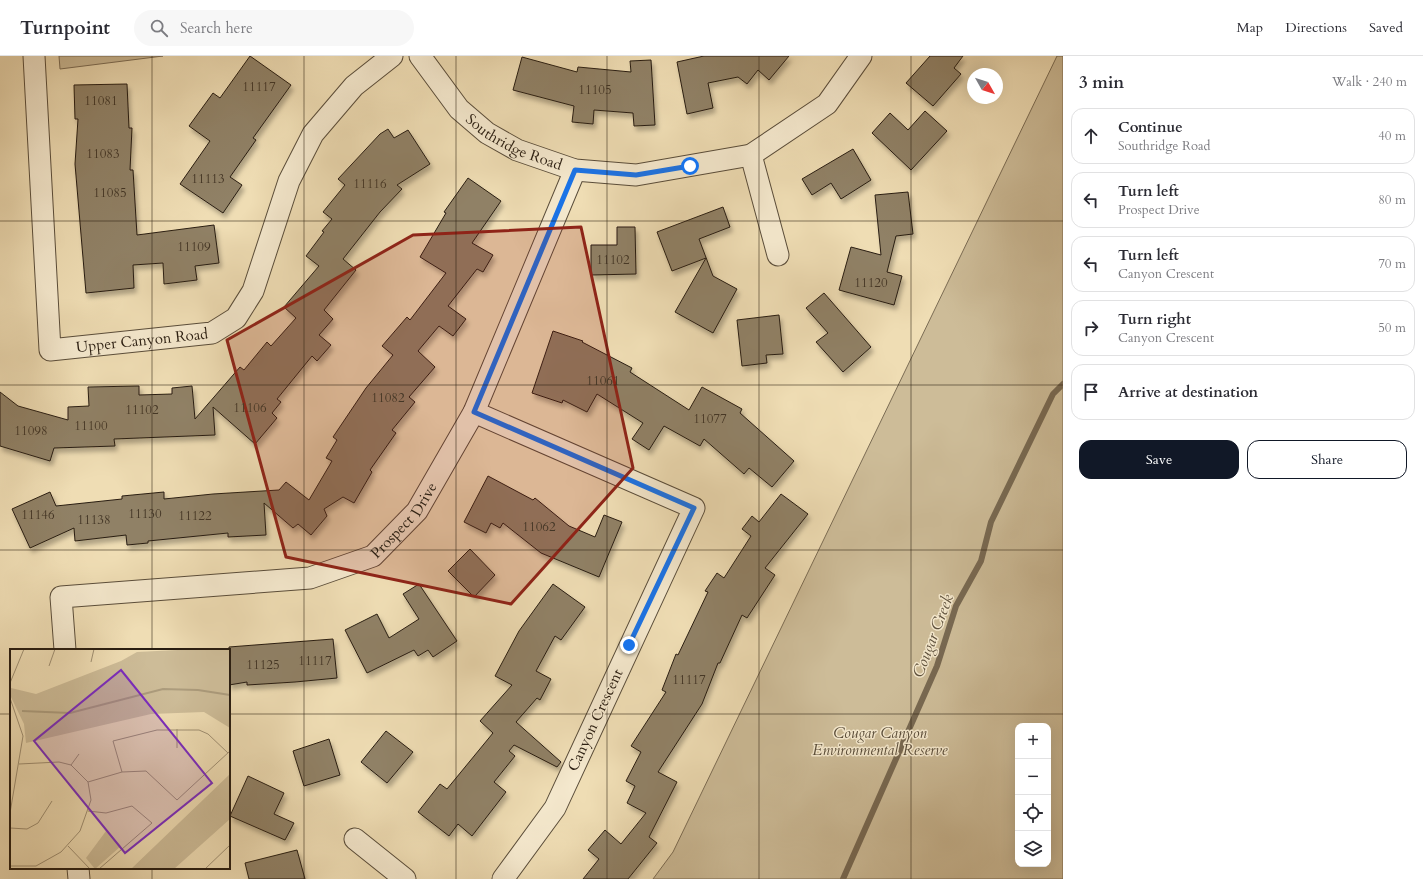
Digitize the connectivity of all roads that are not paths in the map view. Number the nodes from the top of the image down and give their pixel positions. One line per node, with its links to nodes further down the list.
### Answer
1 (34, 56): 2 (street, Upper Canyon Road)
2 (392, 56)
3 (420, 56): 6 (street, Southridge Road)
4 (861, 56): 5 (street, Southridge Road)
5 (751, 154): 6 (street, Southridge Road); 7 (street)
6 (575, 170): 8 (street, Prospect Drive)
7 (778, 255)
8 (474, 412): 9 (street, Prospect Drive); 14 (street, Canyon Crescent)
9 (65, 649)
10 (355, 839): 13 (street)
11 (78, 869): 12 (street)
12 (79, 879)
13 (405, 879)
14 (503, 879)

